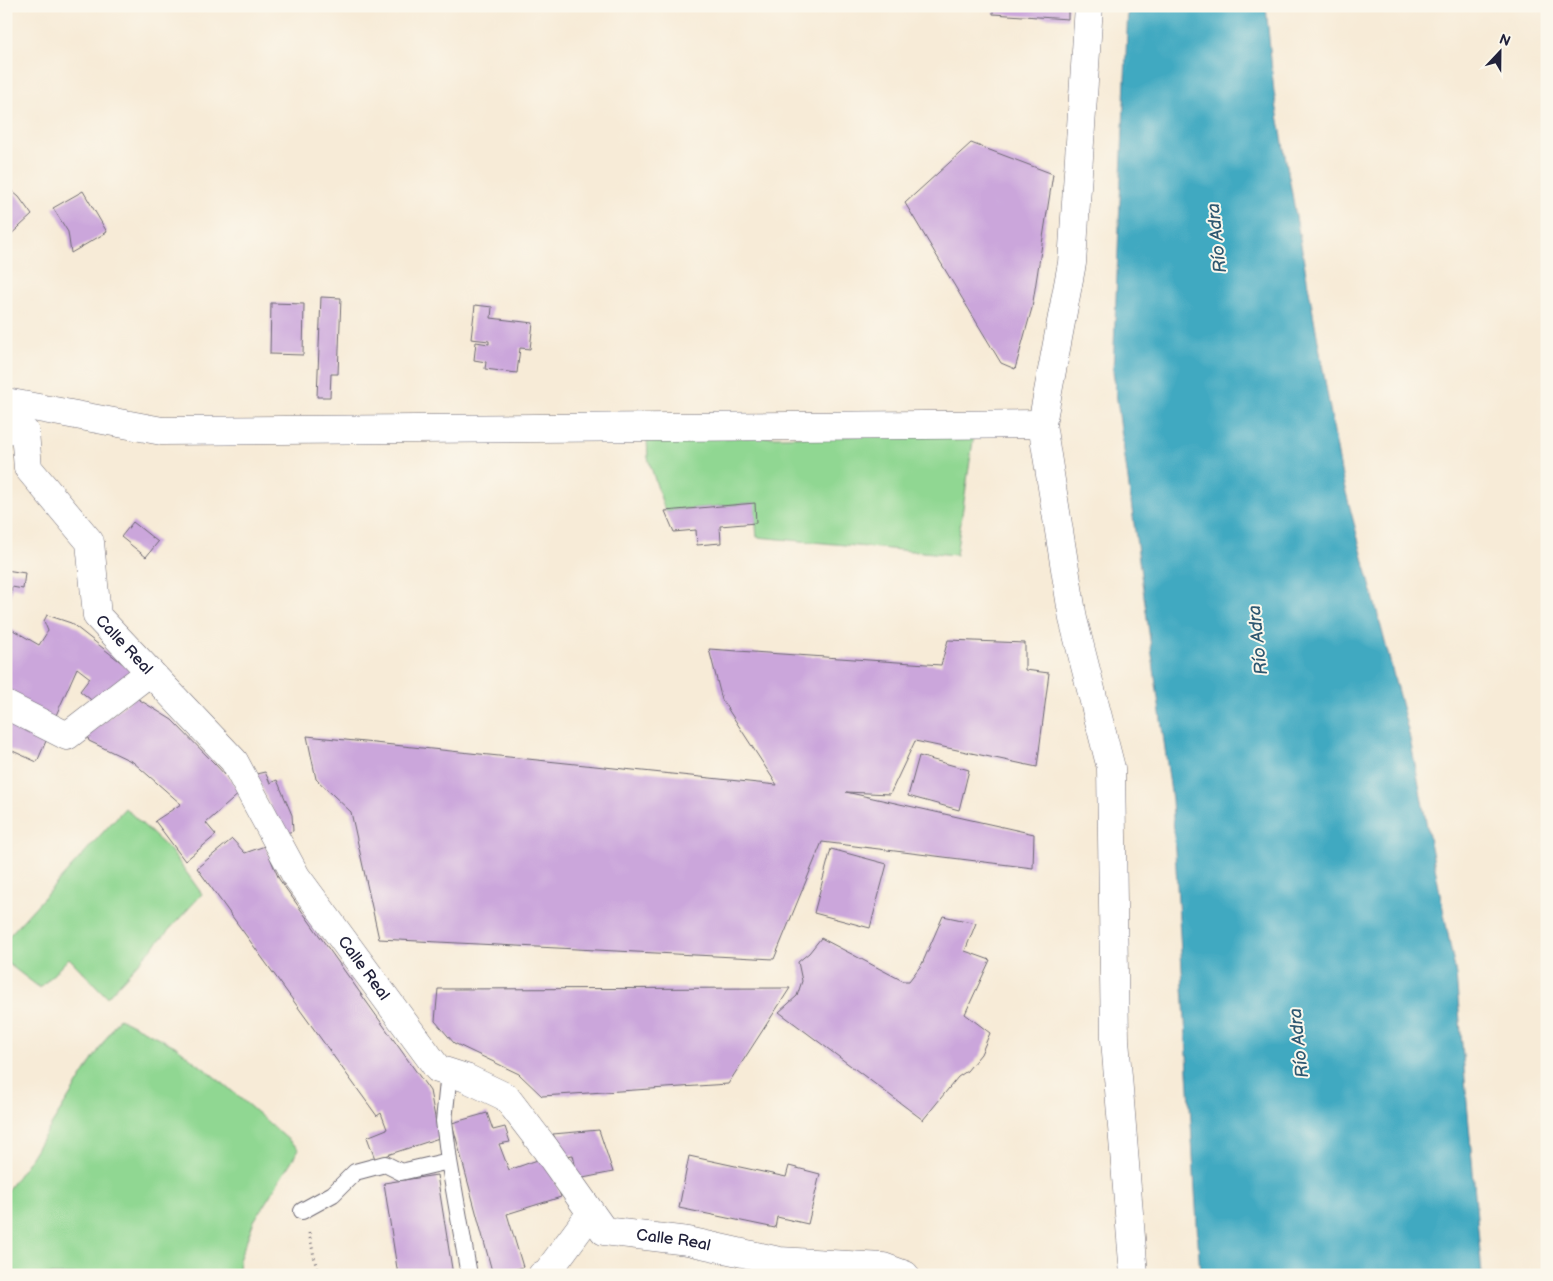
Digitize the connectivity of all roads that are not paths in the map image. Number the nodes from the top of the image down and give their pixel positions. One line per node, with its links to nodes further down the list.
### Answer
1 (1089, 6): 3 (street)
2 (6, 402): 3 (street)
3 (1042, 424): 15 (street)
4 (6, 428): 5 (street, Calle Real)
5 (17, 465): 6 (street, Calle Real)
6 (150, 672): 7 (street); 8 (street, Calle Real)
7 (6, 705)
8 (449, 1072): 9 (lane); 11 (street, Calle Real)
9 (449, 1161): 10 (lane); 12 (lane)
10 (302, 1211)
11 (592, 1213): 13 (street); 14 (street, Calle Real)
12 (469, 1275)
13 (542, 1275)
14 (905, 1275)
15 (1134, 1275)

